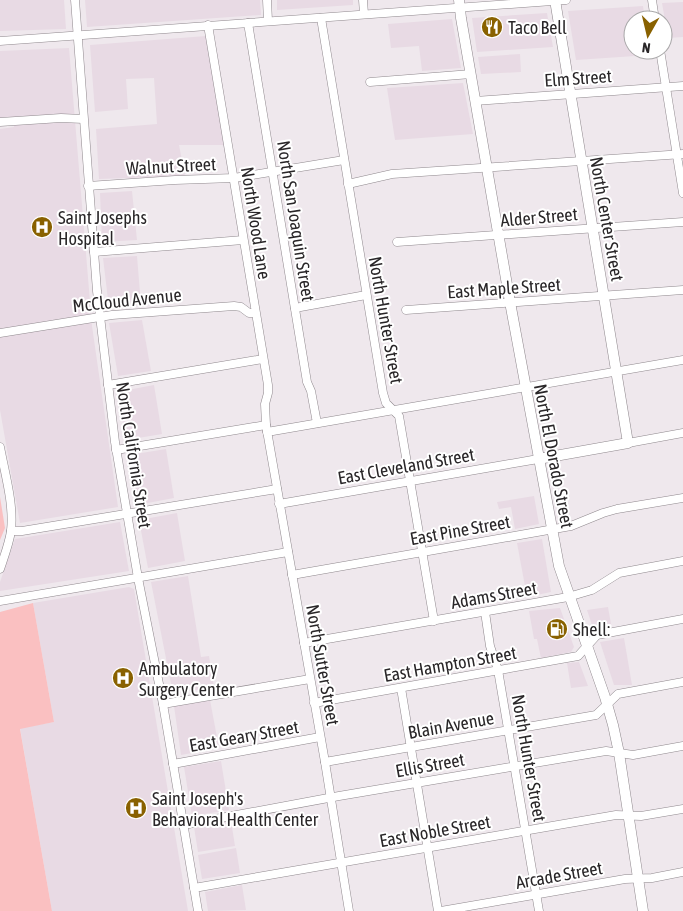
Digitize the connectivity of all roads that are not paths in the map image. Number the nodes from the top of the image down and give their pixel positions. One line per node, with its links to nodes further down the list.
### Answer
1 (75, 0): 12 (street, North California Street)
2 (267, 0): 9 (street)
3 (363, 0): 7 (street)
4 (555, 0): 5 (street); 6 (street); 19 (main road, North Center Street)
5 (566, 0)
6 (459, 4): 7 (street); 15 (main road, North El Dorado Street)
7 (364, 14): 8 (street)
8 (321, 18): 9 (street); 24 (street, North Hunter Street)
9 (268, 21): 10 (street)
10 (248, 23): 11 (street); 27 (street, North San Joaquin Street)
11 (208, 25): 12 (street); 28 (street, North Wood Lane)
12 (77, 35): 13 (street); 21 (street, North California Street)
13 (0, 41)
14 (661, 60): 18 (street)
15 (471, 74): 16 (street); 20 (main road, North El Dorado Street)
16 (370, 82)
17 (683, 86): 18 (street, Elm Street)
18 (665, 87): 19 (street, Elm Street); 23 (street)
19 (570, 94): 20 (street, Elm Street); 25 (main road, North Center Street)
20 (475, 101): 26 (main road, North El Dorado Street)
21 (84, 119): 22 (street); 30 (street, North California Street)
22 (0, 122)
23 (680, 154): 25 (street); 31 (street)
24 (344, 160): 27 (street, Walnut Street); 29 (street, North Hunter Street)
25 (581, 161): 26 (street); 33 (main road, North Center Street)
26 (487, 168): 29 (street); 34 (main road, North El Dorado Street)
27 (272, 172): 28 (street, Walnut Street); 42 (street, North San Joaquin Street)
28 (234, 178): 30 (street, Walnut Street); 35 (street, North Wood Lane)
29 (348, 184): 39 (street, North Hunter Street)
30 (88, 186): 37 (street, North California Street)
31 (683, 193)
32 (683, 222): 33 (street, Alder Street)
33 (593, 228): 34 (street, Alder Street); 40 (main road, North Center Street)
34 (499, 235): 36 (street, Alder Street); 41 (main road, North El Dorado Street)
35 (244, 240): 37 (street); 44 (street, North Wood Lane)
36 (397, 242)
37 (94, 252): 45 (street, North California Street)
38 (683, 290): 40 (street, East Maple Street)
39 (366, 295): 42 (street); 52 (street, North Hunter Street)
40 (604, 296): 41 (street, East Maple Street); 49 (main road, North Center Street)
41 (510, 302): 43 (street, East Maple Street); 51 (main road, North El Dorado Street)
42 (295, 308): 53 (street, North San Joaquin Street)
43 (406, 310)
44 (255, 313): 45 (street, McCloud Avenue); 47 (street, North Wood Lane)
45 (100, 316): 46 (street, McCloud Avenue); 50 (street, North California Street)
46 (0, 333)
47 (263, 359): 50 (street); 54 (street, North Wood Lane)
48 (683, 360): 49 (street)
49 (616, 371): 51 (street); 56 (main road, North Center Street)
50 (108, 385): 58 (street, North California Street)
51 (525, 388): 52 (street); 59 (main road, North El Dorado Street)
52 (393, 410): 53 (street); 60 (street, North Hunter Street)
53 (317, 423): 54 (street)
54 (266, 428): 58 (street); 61 (street, North Sutter Street)
55 (683, 433): 56 (street)
56 (628, 443): 59 (main road)
57 (0, 447): 66 (street)
58 (116, 450): 64 (street, North California Street)
59 (538, 459): 60 (street, East Cleveland Street); 65 (main road, North El Dorado Street)
60 (410, 480): 63 (street, East Cleveland Street); 68 (street, North Hunter Street)
61 (277, 489): 63 (street, North Sutter Street); 64 (street)
62 (683, 498): 65 (street, East Pine Street)
63 (279, 504): 67 (street, North Sutter Street)
64 (127, 514): 66 (street); 72 (street, North California Street)
65 (551, 530): 68 (street, East Pine Street); 73 (main road, North El Dorado Street)
66 (11, 531): 70 (street)
67 (288, 552): 71 (street, North Sutter Street); 72 (street)
68 (422, 552): 71 (street, East Pine Street); 77 (street, North Hunter Street)
69 (683, 561): 73 (street, Adams Street)
70 (0, 569)
71 (292, 575): 78 (street, North Sutter Street)
72 (138, 578): 74 (street); 86 (street, North California Street)
73 (568, 597): 75 (street, Adams Street); 79 (main road, North El Dorado Street)
74 (0, 601)
75 (485, 612): 77 (street, Adams Street); 80 (street, North Hunter Street)
76 (683, 619): 79 (street, East Hampton Street)
77 (434, 621): 78 (street, Adams Street)
78 (304, 643): 81 (street, North Sutter Street)
79 (587, 646): 80 (street, East Hampton Street); 85 (main road, North El Dorado Street)
80 (498, 670): 83 (street, East Hampton Street); 87 (street, North Hunter Street)
81 (310, 679): 84 (street, North Sutter Street); 86 (street)
82 (683, 682): 85 (street)
83 (401, 688): 84 (street, East Hampton Street); 90 (street)
84 (314, 703): 88 (street, North Sutter Street)
85 (607, 703): 87 (street, Blain Avenue); 91 (main road, North El Dorado Street)
86 (163, 704): 93 (street, North California Street)
87 (509, 730): 90 (street, Blain Avenue); 94 (street, North Hunter Street)
88 (320, 737): 92 (street, North Sutter Street); 93 (street, East Geary Street)
89 (683, 746): 91 (street, Ellis Street)
90 (411, 747): 92 (street, Blain Avenue); 95 (street)
91 (619, 753): 94 (street, Ellis Street); 98 (main road, North El Dorado Street)
92 (325, 762): 96 (street, North Sutter Street)
93 (173, 764): 99 (street, North California Street)
94 (515, 765): 95 (street, Ellis Street); 100 (street, North Hunter Street)
95 (416, 783): 96 (street, Ellis Street); 101 (street)
96 (330, 798): 99 (street, Ellis Street); 102 (street, North Sutter Street)
97 (683, 809): 98 (street, East Noble Street)
98 (628, 815): 100 (street, East Noble Street); 104 (main road, North El Dorado Street)
99 (183, 825): 105 (street, North California Street)
100 (526, 830): 101 (street, East Noble Street); 106 (street, North Hunter Street)
101 (427, 847): 102 (street, East Noble Street); 109 (street)
102 (341, 862): 105 (street, East Noble Street); 108 (street, North Sutter Street)
103 (683, 872): 104 (street, Arcade Street)
104 (639, 878): 106 (street, Arcade Street); 111 (main road, North El Dorado Street)
105 (194, 888): 107 (street, North California Street)
106 (536, 894): 109 (street, Arcade Street); 110 (street, North Hunter Street)
107 (198, 911)
108 (349, 911)
109 (439, 911)
110 (540, 911)
111 (643, 911)

